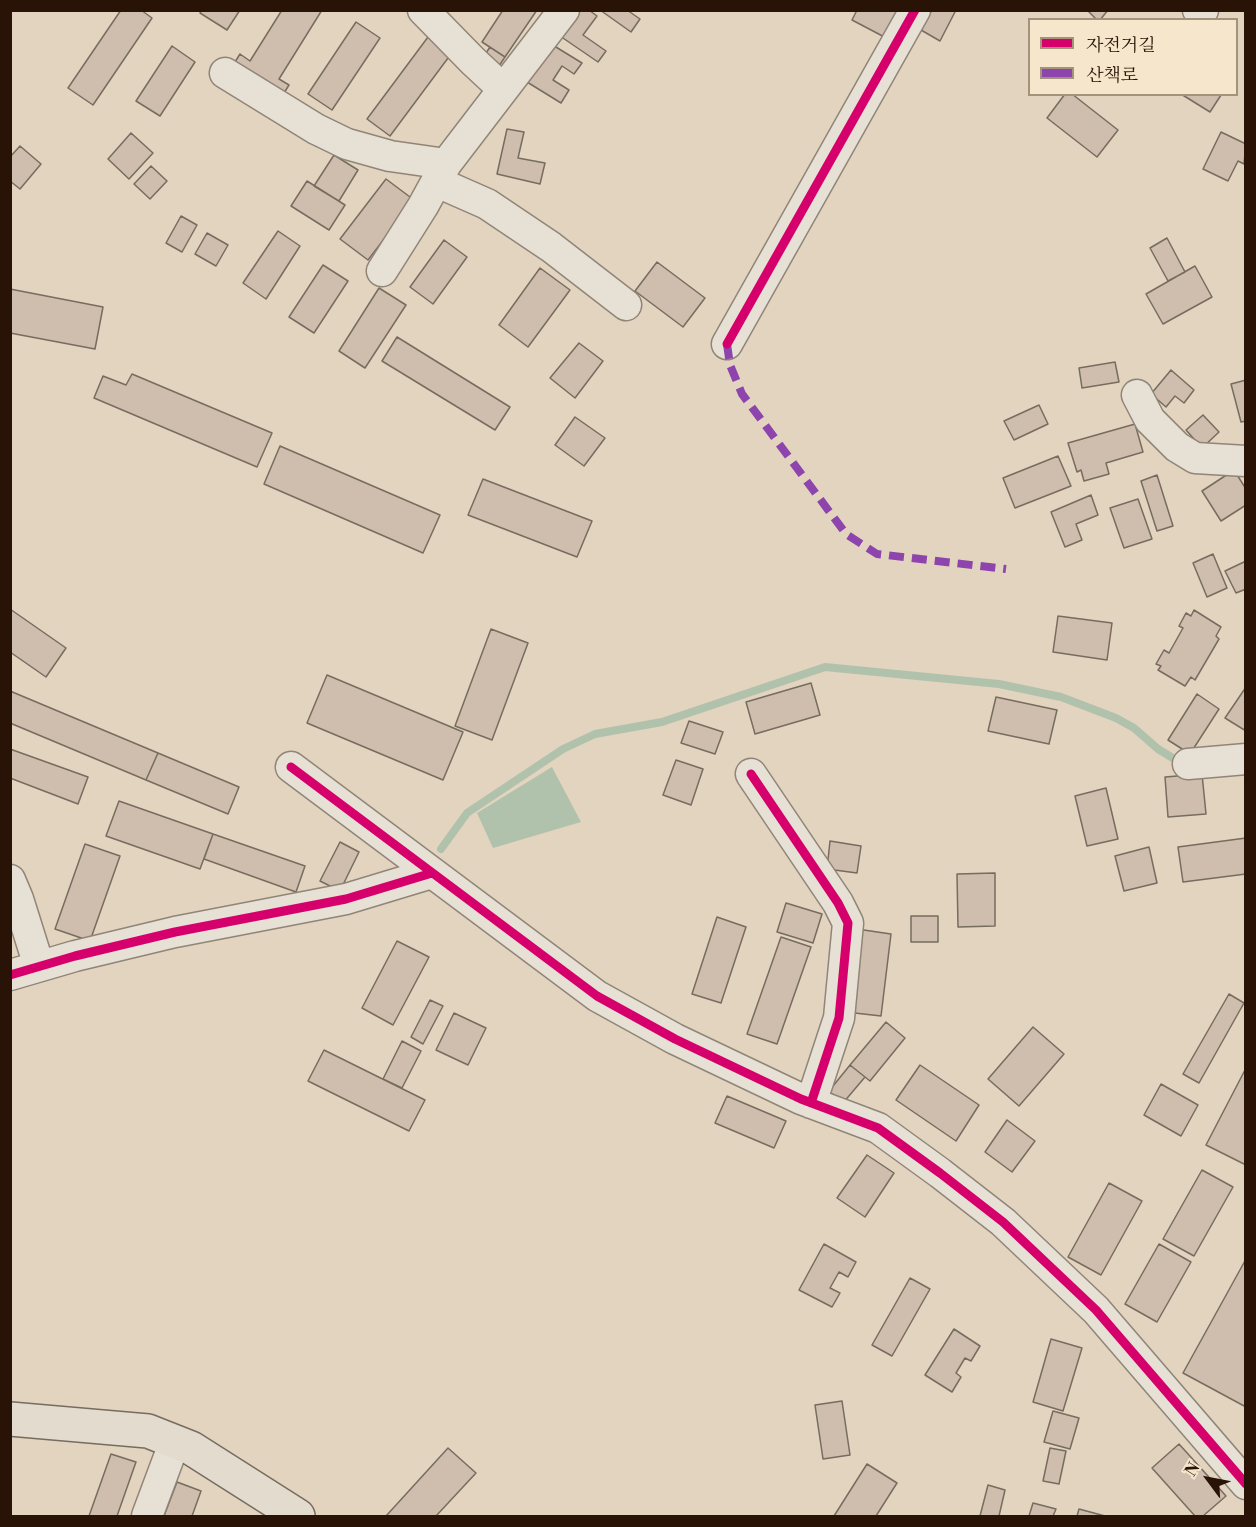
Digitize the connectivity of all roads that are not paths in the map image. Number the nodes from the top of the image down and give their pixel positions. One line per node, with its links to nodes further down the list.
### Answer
1 (423, 10): 5 (street)
2 (564, 10): 5 (street)
3 (915, 10): 9 (street)
4 (225, 73): 6 (street)
5 (503, 89): 6 (street)
6 (442, 173): 7 (street); 8 (street)
7 (382, 271)
8 (626, 305)
9 (728, 344)
10 (1137, 395): 11 (street)
11 (1245, 461)
12 (1245, 759): 13 (street)
13 (1188, 764)
14 (291, 767): 16 (street)
15 (751, 774): 20 (street)
16 (432, 873): 18 (street); 20 (street)
17 (10, 880): 18 (street)
18 (39, 966): 19 (street)
19 (10, 975)
20 (810, 1103): 23 (street)
21 (10, 1419): 22 (main road)
22 (175, 1441): 24 (street); 25 (main road)
23 (1245, 1484)
24 (147, 1516)
25 (297, 1516)

